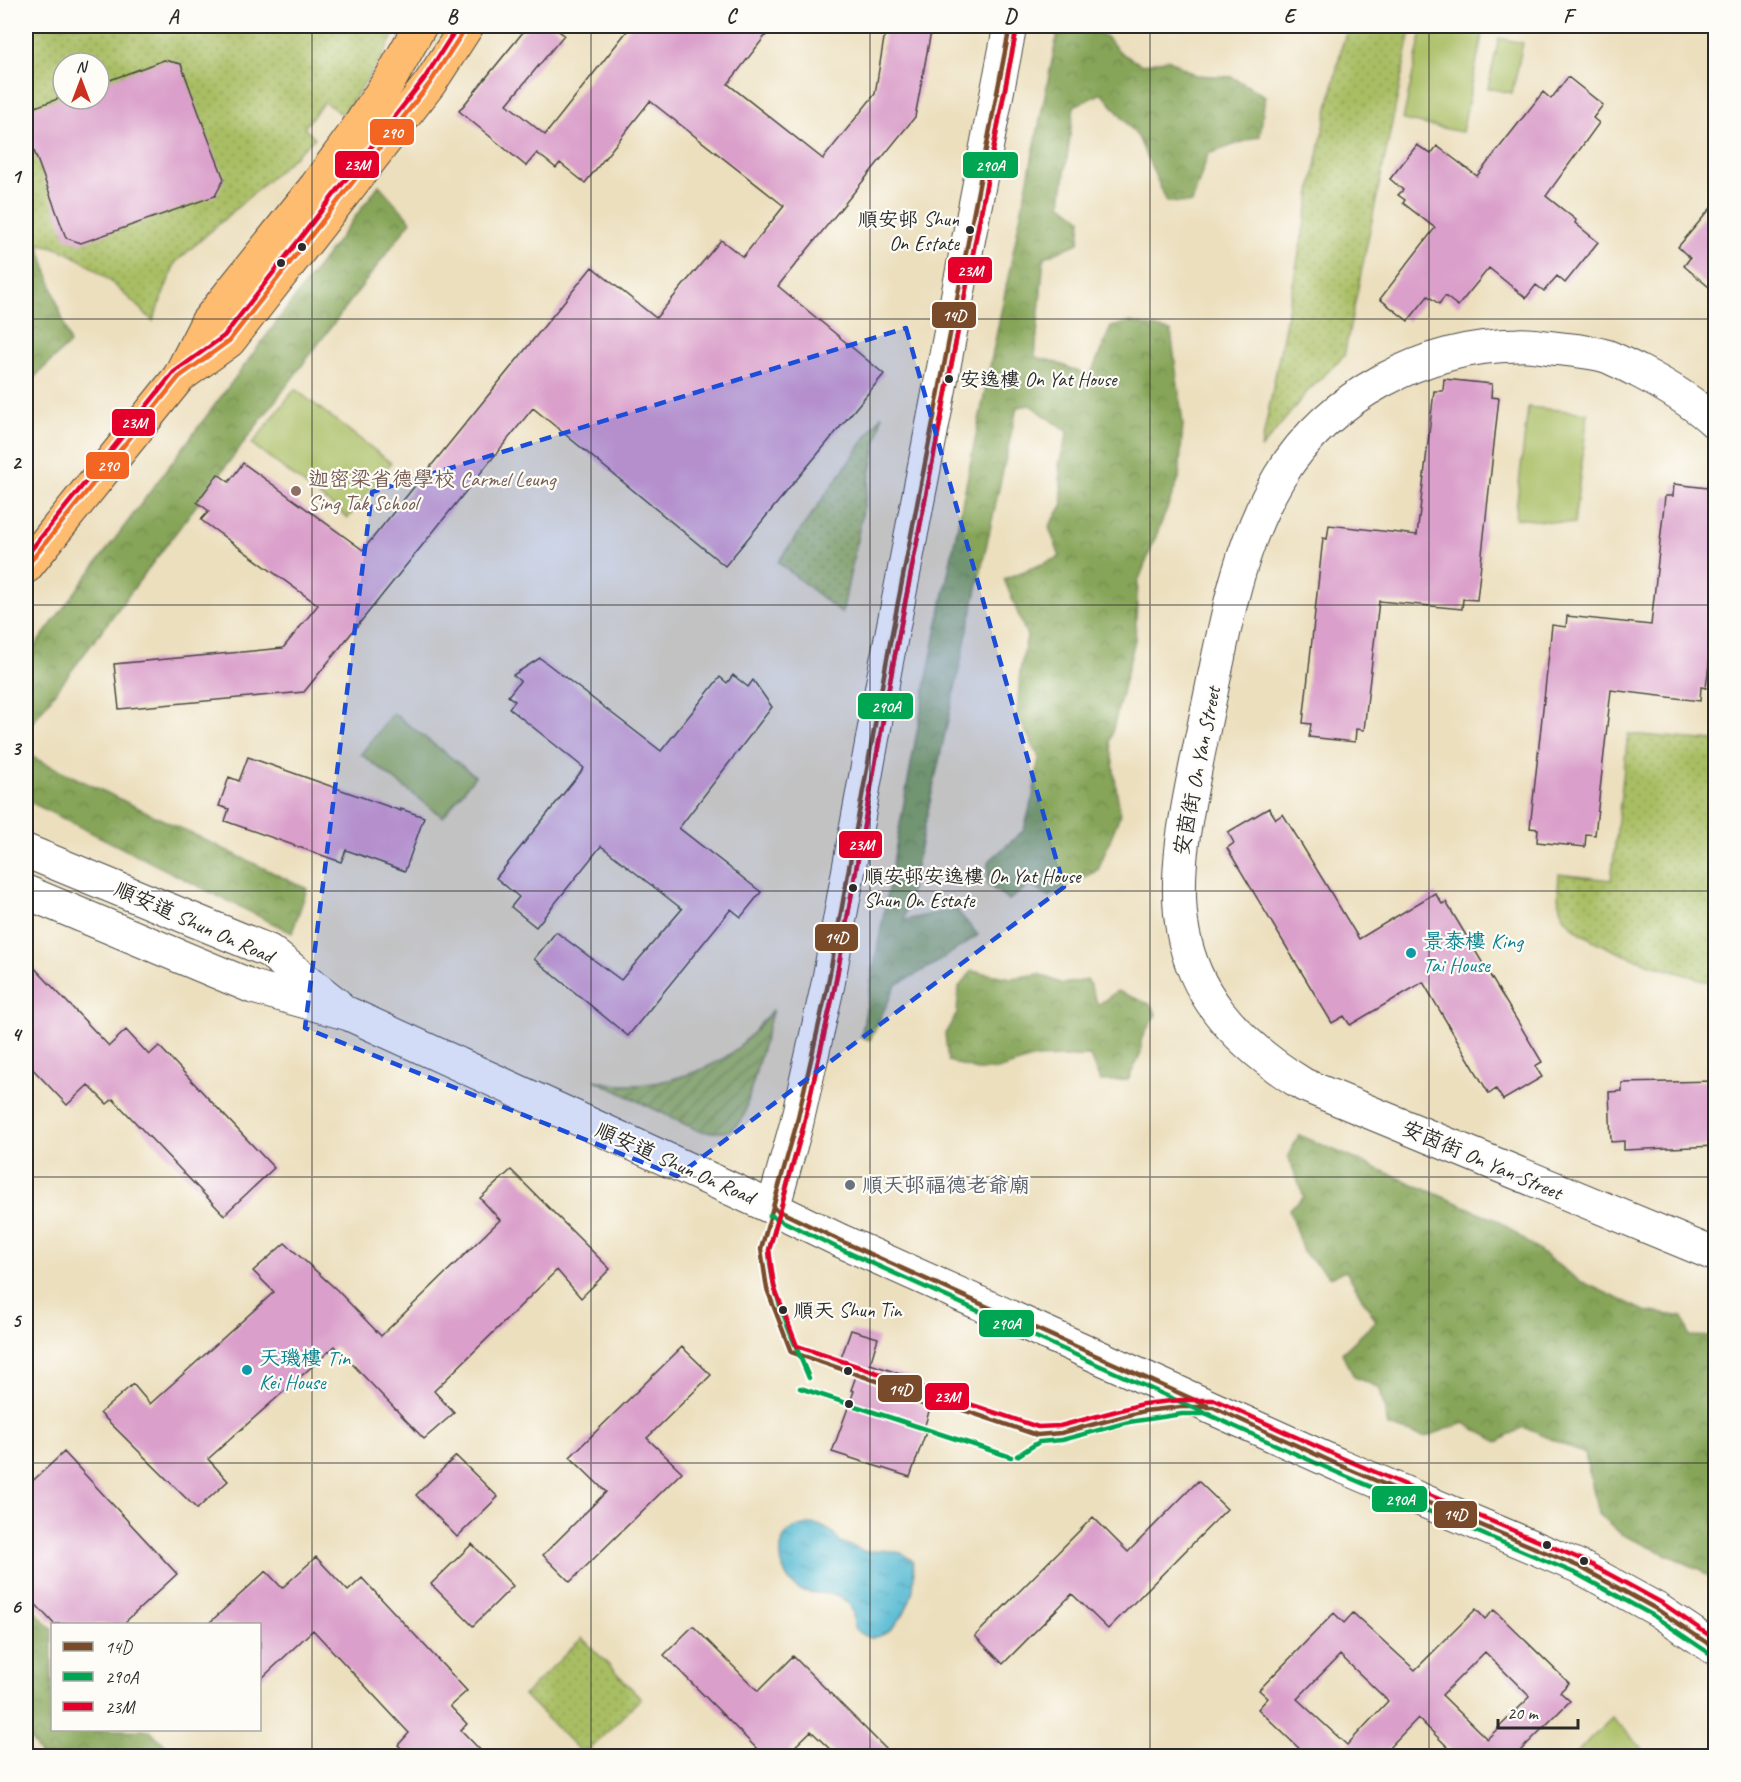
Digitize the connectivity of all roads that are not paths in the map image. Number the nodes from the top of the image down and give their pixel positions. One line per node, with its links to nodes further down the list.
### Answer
1 (420, 26): 4 (main road)
2 (467, 26): 4 (main road)
3 (1010, 26): 10 (street)
4 (179, 377): 6 (main road)
5 (1716, 423): 11 (street, 安茵街 On Yan Street)
6 (26, 567)
7 (26, 851): 9 (street, 順安道 Shun On Road)
8 (26, 892): 9 (street, 順安道 Shun On Road)
9 (349, 1014): 10 (street, 順安道 Shun On Road)
10 (773, 1208): 12 (street, 順安道 Shun On Road)
11 (1716, 1255)
12 (1716, 1649)

